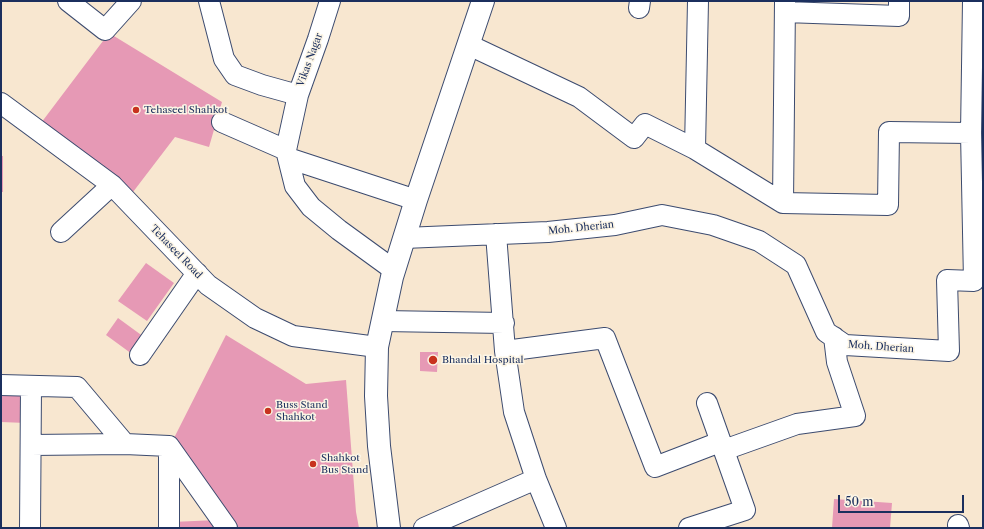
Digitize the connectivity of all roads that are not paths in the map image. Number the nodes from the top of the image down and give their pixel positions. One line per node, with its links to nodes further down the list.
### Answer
1 (68, 1): 2 (street)
2 (131, 1)
3 (330, 1): 11 (street, Vikas Nagar)
4 (483, 1): 10 (street)
5 (698, 1): 15 (street)
6 (973, 1): 14 (street, Moh. Dherian)
7 (211, 3): 11 (street, Vikas Nagar)
8 (785, 7): 9 (street); 19 (street)
9 (899, 8)
10 (468, 45): 15 (street); 18 (street)
11 (298, 95): 16 (street)
12 (1, 103): 17 (street, Tehaseel Road)
13 (222, 122): 16 (street)
14 (971, 133): 19 (street); 27 (street, Moh. Dherian)
15 (695, 149): 19 (street)
16 (287, 154): 18 (street); 23 (street)
17 (112, 185): 20 (street); 24 (street, Tehaseel Road)
18 (416, 200): 22 (street)
19 (782, 203)
20 (61, 232)
21 (496, 234): 22 (street, Moh. Dherian); 26 (street); 27 (street, Moh. Dherian)
22 (404, 238): 23 (street)
23 (394, 270): 25 (street)
24 (197, 273): 28 (street, Tehaseel Road); 30 (street)
25 (383, 321): 26 (street); 28 (street)
26 (504, 323): 29 (street)
27 (834, 337): 37 (street)
28 (377, 347): 42 (street)
29 (505, 351): 37 (street); 38 (street)
30 (140, 355)
31 (1, 385): 32 (street)
32 (32, 387): 34 (street); 35 (street)
33 (707, 403): 37 (street)
34 (125, 444): 35 (street); 36 (street)
35 (31, 445): 39 (street)
36 (169, 446): 40 (street); 41 (street)
37 (722, 446): 45 (street)
38 (536, 479): 43 (street); 44 (street)
39 (30, 528)
40 (169, 528)
41 (227, 528)
42 (389, 528)
43 (424, 528)
44 (556, 528)
45 (689, 528)

